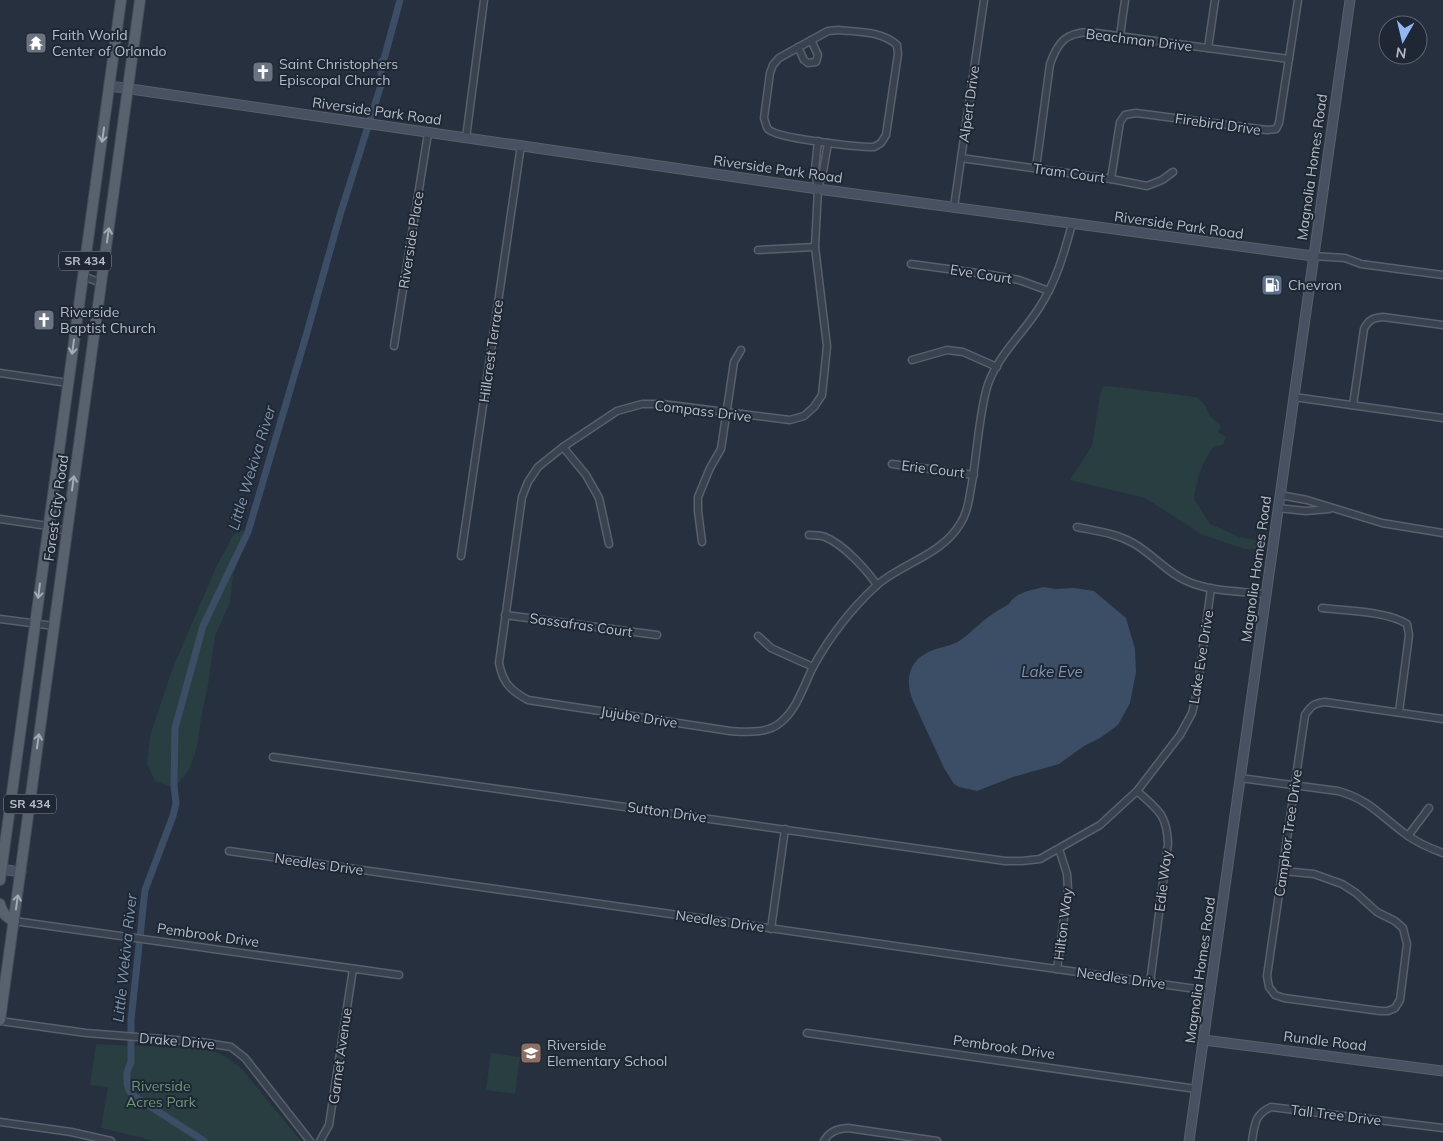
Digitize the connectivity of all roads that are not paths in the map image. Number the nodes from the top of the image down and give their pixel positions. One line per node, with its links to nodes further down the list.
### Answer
1 (121, 0): 14 (main road, Forest City Road / SR 434)
2 (140, 0): 15 (main road, Forest City Road / SR 434)
3 (484, 0): 17 (street)
4 (984, 0): 21 (street, Alpert Drive)
5 (1125, 0): 9 (street)
6 (1214, 0): 12 (street)
7 (1298, 0): 13 (street, Firebird Drive)
8 (1350, 0): 30 (street, Magnolia Homes Road)
9 (1120, 36): 12 (street, Beachman Drive); 22 (street, Beachman Drive)
10 (811, 40): 11 (street); 11 (street); 19 (street)
11 (798, 48): 18 (street)
12 (1208, 48): 13 (street, Beachman Drive)
13 (1289, 59): 24 (street, Firebird Drive)
14 (110, 86): 15 (street, Riverside Park Road); 33 (main road, Forest City Road / SR 434, one-way to 33)
15 (129, 90): 16 (street, Riverside Park Road); 34 (main road, Forest City Road / SR 434, one-way to 15)
16 (428, 133): 17 (street, Riverside Park Road); 37 (street, Riverside Place)
17 (466, 138): 20 (street, Riverside Park Road)
18 (818, 141): 19 (street); 25 (street)
19 (828, 142): 25 (street)
20 (521, 146): 25 (street, Riverside Park Road); 63 (street, Hillcrest Terrace)
21 (962, 158): 22 (street, Tram Court); 26 (street, Alpert Drive)
22 (1036, 168): 24 (street, Tram Court)
23 (1173, 172): 24 (street, Tram Court)
24 (1111, 179)
25 (818, 189): 26 (street, Riverside Park Road); 28 (street, Compass Drive)
26 (954, 207): 27 (street, Riverside Park Road)
27 (1072, 224): 30 (street, Riverside Park Road); 35 (street, Jujube Drive)
28 (815, 247): 29 (street); 45 (street, Compass Drive)
29 (758, 250)
30 (1313, 256): 32 (street, Riverside Park Road); 43 (street, Magnolia Homes Road)
31 (911, 264): 35 (street, Eve Court)
32 (1443, 275)
33 (83, 276): 34 (street); 42 (main road, Forest City Road / SR 434, one-way to 42)
34 (101, 283): 58 (main road, Forest City Road / SR 434, one-way to 34)
35 (1049, 292): 40 (street, Jujube Drive)
36 (1443, 325): 44 (street)
37 (394, 346)
38 (741, 350): 45 (street)
39 (912, 360): 40 (street)
40 (997, 367): 49 (street, Jujube Drive)
41 (0, 373): 42 (street)
42 (68, 383): 56 (main road, Forest City Road / SR 434)
43 (1294, 397): 44 (street); 50 (street, Magnolia Homes Road)
44 (1353, 406): 46 (street)
45 (727, 413): 47 (street, Compass Drive); 61 (street)
46 (1443, 418)
47 (563, 447): 62 (street); 68 (street, Compass Drive)
48 (892, 464): 49 (street, Erie Court)
49 (974, 474): 64 (street, Jujube Drive)
50 (1280, 495): 51 (street); 52 (street, Magnolia Homes Road)
51 (1302, 499): 53 (street); 54 (street)
52 (1278, 508): 54 (street); 66 (street, Magnolia Homes Road)
53 (1332, 508): 54 (street); 59 (street)
54 (1300, 511)
55 (0, 519): 56 (street)
56 (48, 526): 58 (street); 70 (main road, Forest City Road / SR 434, one-way to 70)
57 (1077, 527): 65 (street)
58 (66, 531): 71 (main road, Forest City Road / SR 434)
59 (1443, 533)
60 (809, 534): 64 (street)
61 (702, 542)
62 (609, 544)
63 (461, 556)
64 (876, 585): 74 (street, Jujube Drive)
65 (1211, 588): 66 (street); 80 (street, Lake Eve Drive)
66 (1266, 594): 78 (street, Magnolia Homes Road)
67 (1322, 608): 75 (street)
68 (505, 615): 72 (street, Sassafras Court); 74 (street, Jujube Drive)
69 (0, 618): 70 (street)
70 (35, 623): 71 (street); 87 (main road, Forest City Road / SR 434)
71 (54, 626): 89 (main road, Forest City Road / SR 434, one-way to 71)
72 (658, 635)
73 (758, 636): 74 (street)
74 (814, 667)
75 (1398, 712): 76 (street); 79 (street, Camphor Tree Drive)
76 (1443, 719)
77 (273, 756): 82 (street, Sutton Drive)
78 (1240, 778): 79 (street); 99 (street, Magnolia Homes Road)
79 (1296, 785): 83 (street); 88 (street, Camphor Tree Drive)
80 (1137, 790): 84 (street, Lake Eve Drive); 98 (street, Edie Way)
81 (1429, 808): 83 (street)
82 (785, 829): 84 (street, Sutton Drive); 93 (street)
83 (1408, 836): 86 (street)
84 (1059, 849): 96 (street, Hilton Way)
85 (229, 851): 93 (street, Needles Drive)
86 (1443, 853)
87 (1, 869): 89 (street); 90 (main road, Forest City Road / SR 434)
88 (1283, 871): 88 (street, Camphor Tree Drive)
89 (21, 872): 92 (main road, Forest City Road / SR 434, one-way to 89)
90 (0, 880)
91 (0, 904): 92 (main road)
92 (14, 921): 94 (main road, Forest City Road / SR 434); 95 (street, Pembrook Drive)
93 (771, 929): 96 (street, Needles Drive)
94 (4, 968): 100 (main road, Forest City Road / SR 434)
95 (353, 969): 97 (street, Pembrook Drive); 109 (street, Garnet Avenue)
96 (1057, 969): 98 (street, Needles Drive)
97 (399, 975)
98 (1150, 982): 99 (street, Needles Drive)
99 (1210, 991): 102 (street, Magnolia Homes Road)
100 (0, 1020): 108 (street, Drake Drive)
101 (808, 1033): 104 (street, Pembrook Drive)
102 (1204, 1040): 103 (street, Rundle Road); 104 (street, Magnolia Homes Road)
103 (1443, 1071)
104 (1196, 1089): 112 (street, Magnolia Homes Road)
105 (0, 1122): 107 (street)
106 (1443, 1128): 113 (street, Tall Tree Drive)
107 (111, 1141)
108 (310, 1141)
109 (320, 1141)
110 (824, 1141): 111 (street)
111 (937, 1141)
112 (1189, 1141)
113 (1252, 1141)

